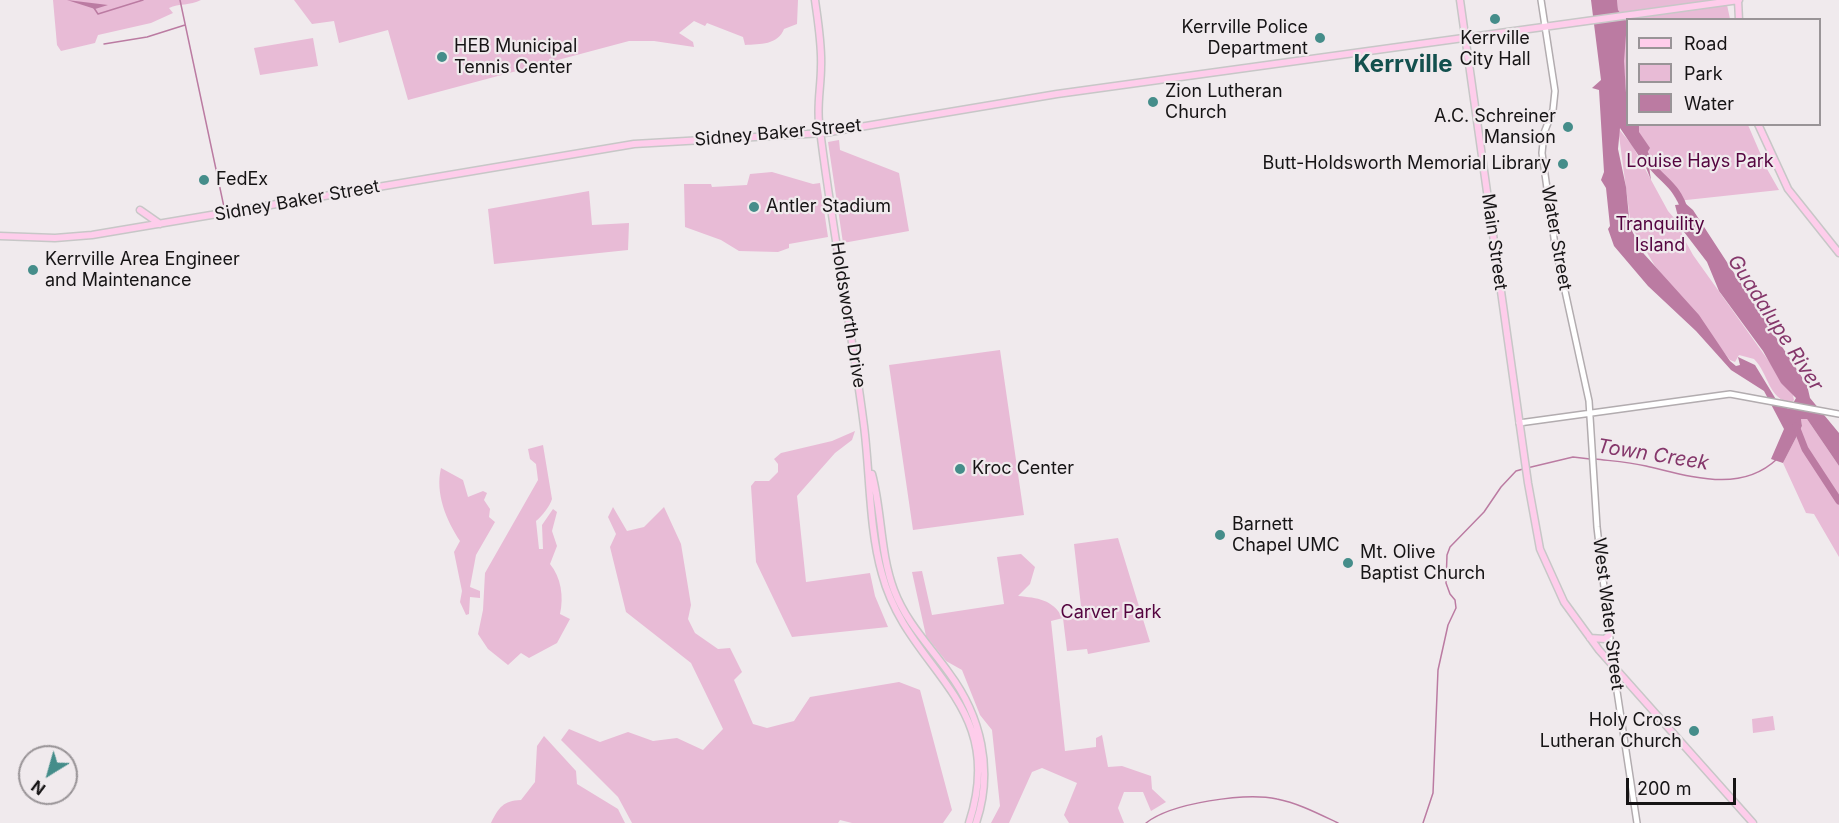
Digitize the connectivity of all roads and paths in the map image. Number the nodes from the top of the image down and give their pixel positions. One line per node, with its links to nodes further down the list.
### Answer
1 (815, 0): 9 (main road, Holdsworth Drive)
2 (1460, 0): 7 (main road, Main Street)
3 (1541, 0): 6 (street, Water Street)
4 (1738, 0): 5 (main road); 6 (main road, Sidney Baker Street)
5 (1739, 18)
6 (1545, 27): 7 (main road, Sidney Baker Street); 14 (street, Water Street)
7 (1465, 37): 9 (main road, Sidney Baker Street); 16 (main road, Main Street)
8 (1759, 126): 13 (main road)
9 (821, 134): 11 (main road, Sidney Baker Street); 17 (main road, Holdsworth Drive)
10 (140, 210): 11 (main road)
11 (160, 225): 12 (main road, Sidney Baker Street)
12 (0, 236)
13 (1839, 253)
14 (1590, 413): 15 (street); 16 (street); 18 (street, Water Street)
15 (1839, 414)
16 (1519, 423): 20 (main road, Main Street)
17 (869, 461): 22 (main road, Holdsworth Drive); 23 (main road, Holdsworth Drive)
18 (1594, 477): 19 (street, West Water Street)
19 (1610, 634): 20 (main road); 21 (street, West Water Street)
20 (1590, 638): 21 (main road, Main Street)
21 (1613, 665): 24 (street, West Water Street); 25 (main road, Main Street)
22 (969, 823)
23 (976, 823)
24 (1637, 823)
25 (1753, 823)

